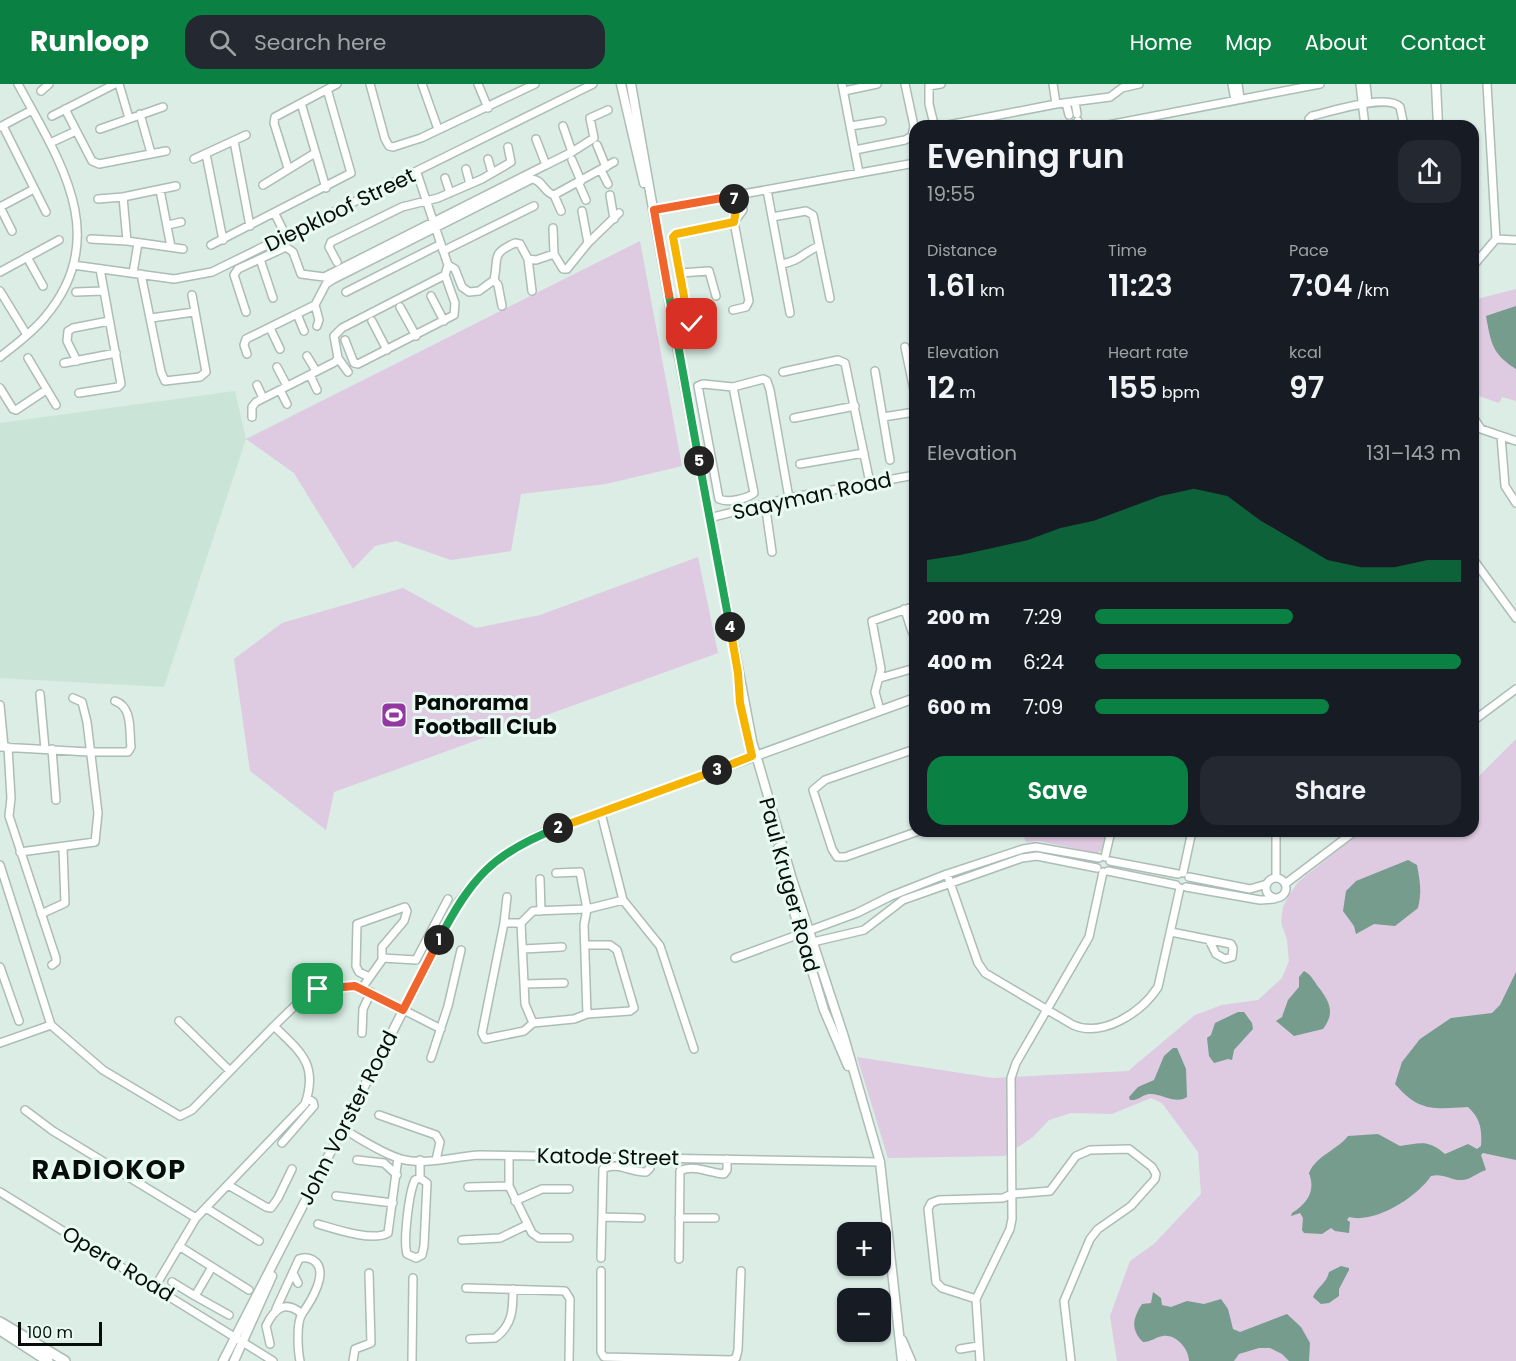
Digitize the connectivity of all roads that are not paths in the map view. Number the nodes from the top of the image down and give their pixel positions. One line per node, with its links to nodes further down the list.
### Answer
1 (18, 84): 38 (street)
2 (49, 84): 28 (street)
3 (117, 84): 37 (street); 42 (street)
4 (337, 84): 27 (street)
5 (370, 84): 58 (street)
6 (422, 84): 58 (street)
7 (478, 84): 36 (street)
8 (535, 84): 36 (street)
9 (593, 84): 81 (street, Diepkloof Street)
10 (631, 84): 104 (street, Paul Kruger Road)
11 (877, 84): 26 (street)
12 (905, 84): 44 (street)
13 (941, 84): 23 (street)
14 (1053, 84): 33 (street)
15 (1138, 84): 24 (street)
16 (1232, 84): 29 (street)
17 (1238, 84): 29 (street)
18 (1320, 84): 29 (street)
19 (1360, 84): 34 (street)
20 (1365, 84): 34 (street)
21 (1436, 84): 53 (street)
22 (1487, 84): 119 (street)
23 (928, 85): 45 (street)
24 (1121, 86): 30 (street)
25 (620, 87): 104 (street, Paul Kruger Road)
26 (843, 88): 55 (street)
27 (327, 89): 31 (street); 90 (street)
28 (41, 91)
29 (1238, 100): 49 (street)
30 (1075, 102): 32 (street); 47 (street)
31 (301, 103): 70 (street); 78 (street)
32 (1066, 103): 33 (street); 48 (street)
33 (1056, 104): 46 (street)
34 (1365, 105): 50 (street); 51 (street); 52 (street)
35 (163, 107): 40 (street)
36 (488, 108): 58 (street)
37 (65, 109): 41 (street); 59 (street)
38 (32, 110): 56 (street); 64 (street)
39 (608, 110): 72 (street)
40 (140, 114): 42 (street); 69 (street)
41 (52, 116)
42 (129, 118): 57 (street)
43 (882, 120): 55 (street)
44 (913, 120)
45 (933, 120)
46 (974, 120)
47 (1074, 120)
48 (1074, 120)
49 (1134, 120)
50 (1310, 120)
51 (1365, 120)
52 (1403, 120)
53 (1438, 120)
54 (563, 126): 72 (street)
55 (850, 126): 67 (street)
56 (2, 127): 91 (street)
57 (100, 129)
58 (438, 129)
59 (76, 131): 64 (street); 69 (street)
60 (246, 135): 63 (street)
61 (909, 138): 67 (street)
62 (536, 139): 77 (street)
63 (234, 141): 71 (street); 114 (street)
64 (50, 143): 138 (street)
65 (597, 145): 79 (street)
66 (508, 147): 82 (street)
67 (855, 150): 83 (street)
68 (166, 151): 69 (street)
69 (151, 153)
70 (315, 153): 78 (street); 90 (street)
71 (206, 154): 73 (street); 121 (street)
72 (572, 156): 77 (street); 85 (street)
73 (194, 159)
74 (488, 159): 82 (street)
75 (614, 162): 79 (street)
76 (909, 164): 83 (street)
77 (546, 165): 113 (street)
78 (288, 168): 88 (street)
79 (604, 168): 85 (street); 87 (street)
80 (466, 169): 86 (street)
81 (417, 173): 101 (street); 117 (street, Diepkloof Street)
82 (492, 173): 86 (street)
83 (859, 173): 93 (street)
84 (445, 178): 94 (street)
85 (579, 181): 95 (street); 100 (street)
86 (470, 184): 94 (street)
87 (609, 184)
88 (263, 185)
89 (176, 186): 92 (street)
90 (326, 188): 108 (street)
91 (34, 189): 102 (street); 107 (street)
92 (160, 190): 98 (street); 112 (street)
93 (767, 190): 97 (street); 109 (street)
94 (450, 193): 101 (street)
95 (554, 195): 105 (street); 113 (street)
96 (610, 195): 125 (street)
97 (737, 195): 104 (street); 111 (street)
98 (123, 197): 99 (street); 123 (street)
99 (98, 198)
100 (586, 200)
101 (427, 202): 113 (street); 136 (street)
102 (0, 207): 116 (street)
103 (534, 207): 129 (street)
104 (653, 208): 219 (street, Paul Kruger Road)
105 (561, 211)
106 (582, 211): 125 (street)
107 (46, 212)
108 (275, 213): 114 (street); 117 (street)
109 (772, 217): 127 (street); 137 (street)
110 (181, 222): 112 (street)
111 (734, 222): 142 (street); 160 (street)
112 (168, 225): 128 (street)
113 (435, 225): 129 (street); 133 (street); 157 (street)
114 (250, 226): 121 (street)
115 (553, 228): 131 (street)
116 (12, 231)
117 (285, 236): 143 (street, Diepkloof Street)
118 (91, 239): 123 (street)
119 (1496, 239): 122 (street); 135 (street)
120 (59, 240): 132 (street)
121 (223, 240): 126 (street)
122 (1516, 240)
123 (128, 241): 124 (street)
124 (138, 243): 128 (street); 143 (street)
125 (588, 243): 131 (street)
126 (212, 245)
127 (819, 246): 137 (street); 156 (street)
128 (171, 247): 130 (street)
129 (442, 248): 139 (street); 151 (street)
130 (183, 249)
131 (554, 254): 134 (street)
132 (27, 257): 141 (street); 146 (street)
133 (260, 259): 155 (street); 162 (street)
134 (528, 259): 145 (street); 149 (street)
135 (1479, 259)
136 (337, 262)
137 (782, 264): 163 (street)
138 (73, 265): 140 (street, Diepkloof Street); 173 (street)
139 (448, 265): 144 (street); 145 (street)
140 (100, 269): 143 (street, Diepkloof Street); 148 (street)
141 (0, 272)
142 (680, 273): 154 (street); 171 (street)
143 (137, 274): 165 (street)
144 (444, 275): 168 (street); 184 (street)
145 (494, 280): 159 (street)
146 (43, 286)
147 (0, 291): 173 (street)
148 (103, 291): 150 (street); 166 (street)
149 (532, 291)
150 (76, 292)
151 (346, 292)
152 (192, 295): 161 (street)
153 (431, 296): 168 (street)
154 (716, 296)
155 (273, 298)
156 (830, 298)
157 (315, 305): 164 (street); 169 (street)
158 (400, 306): 174 (street)
159 (502, 306)
160 (733, 310)
161 (194, 312): 165 (street); 165 (street)
162 (246, 312)
163 (790, 313)
164 (297, 314): 170 (street); 172 (street)
165 (151, 318)
166 (109, 321): 179 (street); 185 (street)
167 (372, 321): 178 (street)
168 (444, 321): 174 (street)
169 (317, 326)
170 (270, 328): 177 (street); 180 (street)
171 (709, 328)
172 (304, 331)
173 (27, 335): 182 (street)
174 (416, 336): 178 (street)
175 (345, 340): 178 (street)
176 (905, 347): 187 (street)
177 (280, 349)
178 (387, 350)
179 (116, 353): 185 (street); 199 (street)
180 (247, 354)
181 (307, 356): 192 (street)
182 (0, 357)
183 (28, 358): 197 (street)
184 (338, 358): 190 (street); 192 (street)
185 (77, 361): 186 (street)
186 (64, 363)
187 (909, 366)
188 (277, 367): 195 (street)
189 (874, 370): 206 (street)
190 (348, 372)
191 (783, 372): 203 (street)
192 (313, 373): 195 (street); 198 (street)
193 (257, 385): 200 (street)
194 (733, 387): 194 (street); 216 (street)
195 (283, 388): 200 (street); 201 (street)
196 (1, 390): 197 (street)
197 (46, 390): 202 (street)
198 (317, 390)
199 (79, 393)
200 (263, 398): 205 (street)
201 (287, 404)
202 (56, 405)
203 (855, 406): 207 (street); 211 (street)
204 (909, 413): 206 (street)
205 (252, 417)
206 (883, 417): 212 (street)
207 (794, 418)
208 (1479, 426): 209 (street)
209 (1501, 436): 210 (street); 218 (street)
210 (1516, 441)
211 (864, 453): 213 (street); 215 (street)
212 (890, 460)
213 (801, 464)
214 (909, 476): 215 (street, Saayman Road)
215 (870, 483): 216 (street, Saayman Road)
216 (789, 498): 217 (street, Saayman Road)
217 (765, 503): 219 (street, Saayman Road); 220 (street)
218 (1516, 503)
219 (709, 518): 240 (street, Paul Kruger Road)
220 (772, 552)
221 (1479, 567): 224 (street)
222 (909, 608): 223 (street)
223 (904, 609): 225 (street); 227 (street)
224 (1516, 618)
225 (909, 623)
226 (909, 670): 227 (street)
227 (880, 678): 234 (street)
228 (1516, 689): 235 (street)
229 (40, 694): 237 (street)
230 (73, 698): 239 (street)
231 (909, 700): 234 (street, John Vorster Road)
232 (115, 701): 239 (street)
233 (0, 705): 236 (street)
234 (880, 710): 240 (street, John Vorster Road)
235 (1479, 715)
236 (4, 747): 237 (street); 244 (street)
237 (49, 749): 239 (street); 241 (street)
238 (909, 751): 245 (street)
239 (89, 752): 250 (street)
240 (754, 755): 242 (street, John Vorster Road); 273 (street, Paul Kruger Road)
241 (56, 800)
242 (601, 813): 267 (street); 291 (street, John Vorster Road)
243 (0, 816): 244 (street)
244 (9, 816): 251 (street)
245 (909, 835)
246 (1110, 837): 252 (street)
247 (1190, 837): 257 (street)
248 (1276, 837): 258 (street)
249 (1347, 837): 262 (street)
250 (63, 848): 251 (street); 270 (street)
251 (20, 852): 270 (street)
252 (1105, 859): 254 (street); 254 (street); 256 (street); 257 (street)
253 (0, 865): 297 (street)
254 (1102, 870): 260 (street); 263 (street); 292 (street)
255 (556, 873): 268 (street)
256 (947, 874): 260 (street); 273 (street)
257 (1183, 875): 261 (street); 263 (street); 263 (street)
258 (1276, 878): 261 (street); 262 (street)
259 (540, 879): 269 (street)
260 (950, 883): 277 (street); 292 (street)
261 (1267, 884): 265 (street)
262 (1285, 884): 265 (street)
263 (1181, 887): 265 (street); 274 (street)
264 (507, 897): 271 (street)
265 (1274, 898)
266 (448, 899): 282 (street)
267 (623, 900): 268 (street); 302 (street)
268 (587, 909): 269 (street); 278 (street)
269 (541, 911): 272 (street)
270 (41, 914): 284 (street)
271 (504, 923): 272 (street); 296 (street)
272 (521, 923): 280 (street)
273 (804, 932): 275 (street); 277 (street, Paul Kruger Road)
274 (1171, 932): 276 (street); 292 (street)
275 (791, 939): 277 (street); 283 (street)
276 (1209, 940)
277 (808, 942): 317 (street, Paul Kruger Road)
278 (585, 945): 293 (street); 293 (street)
279 (562, 947): 280 (street)
280 (523, 949): 288 (street)
281 (461, 950): 299 (street)
282 (382, 958): 286 (street); 286 (street)
283 (735, 958)
284 (52, 965)
285 (0, 966): 294 (street)
286 (369, 977): 289 (street)
287 (564, 983): 288 (street)
288 (524, 984): 296 (street)
289 (362, 988): 290 (street); 298 (street)
290 (371, 992): 291 (street); 300 (street)
291 (403, 1010): 299 (street); 308 (street, John Vorster Road)
292 (1047, 1010): 326 (street)
293 (587, 1014): 296 (street)
294 (20, 1021)
295 (179, 1021): 304 (street)
296 (533, 1023)
297 (51, 1025): 301 (street); 304 (street)
298 (274, 1026): 304 (street); 305 (street)
299 (441, 1029): 303 (street)
300 (362, 1033)
301 (0, 1042)
302 (694, 1049)
303 (431, 1058)
304 (230, 1071)
305 (307, 1098): 309 (street); 321 (street)
306 (25, 1110): 332 (street)
307 (379, 1115): 316 (street)
308 (343, 1129): 311 (street, Katode Street); 365 (street, John Vorster Road)
309 (282, 1143)
310 (509, 1156): 312 (street, Katode Street); 316 (street, Katode Street); 322 (street)
311 (398, 1158): 315 (street, Katode Street); 319 (street)
312 (650, 1158): 313 (street, Katode Street); 331 (street)
313 (727, 1159): 317 (street, Katode Street); 334 (street)
314 (357, 1160): 319 (street)
315 (420, 1160): 316 (street, Katode Street); 320 (street)
316 (436, 1160)
317 (880, 1162): 363 (street, Paul Kruger Road)
318 (292, 1169): 321 (street)
319 (397, 1176): 329 (street)
320 (420, 1178): 320 (street)
321 (228, 1185): 330 (street)
322 (509, 1186): 323 (street); 328 (street)
323 (468, 1187)
324 (569, 1190): 328 (street)
325 (0, 1192): 352 (street, Opera Road)
326 (1012, 1194): 357 (street); 357 (street); 382 (street)
327 (336, 1196): 329 (street)
328 (515, 1201): 337 (street)
329 (393, 1203): 336 (street)
330 (206, 1208): 332 (street); 340 (street)
331 (602, 1217): 333 (street); 342 (street)
332 (196, 1218): 341 (street)
333 (641, 1218)
334 (679, 1218): 335 (street); 343 (street)
335 (715, 1218)
336 (318, 1224)
337 (527, 1225): 338 (street); 339 (street)
338 (569, 1238)
339 (462, 1240)
340 (258, 1241)
341 (179, 1246): 344 (street); 352 (street)
342 (601, 1258)
343 (679, 1259)
344 (212, 1267): 355 (street); 356 (street)
345 (601, 1271): 369 (street)
346 (741, 1271): 369 (street)
347 (293, 1273): 351 (street); 358 (street); 359 (street)
348 (369, 1273): 376 (street)
349 (413, 1278): 377 (street)
350 (172, 1282): 356 (street)
351 (298, 1283)
352 (155, 1287): 365 (street, Opera Road)
353 (466, 1288): 354 (street)
354 (513, 1289): 364 (street); 378 (street)
355 (249, 1290)
356 (195, 1296): 360 (street)
357 (976, 1299): 367 (street)
358 (276, 1309): 359 (street); 366 (street)
359 (302, 1314): 375 (street)
360 (229, 1315)
361 (0, 1322): 371 (main road)
362 (0, 1330): 370 (main road)
363 (900, 1338): 379 (street, Paul Kruger Road); 380 (street)
364 (470, 1339)
365 (239, 1340): 372 (street, John Vorster Road); 373 (street, John Vorster Road); 374 (street, Opera Road)
366 (270, 1344)
367 (978, 1346): 368 (street); 381 (street)
368 (960, 1349)
369 (668, 1360)
370 (48, 1361)
371 (65, 1361)
372 (223, 1361)
373 (234, 1361)
374 (273, 1361)
375 (300, 1361)
376 (353, 1361)
377 (412, 1361)
378 (569, 1361)
379 (902, 1361)
380 (911, 1361)
381 (980, 1361)
382 (1071, 1361)

